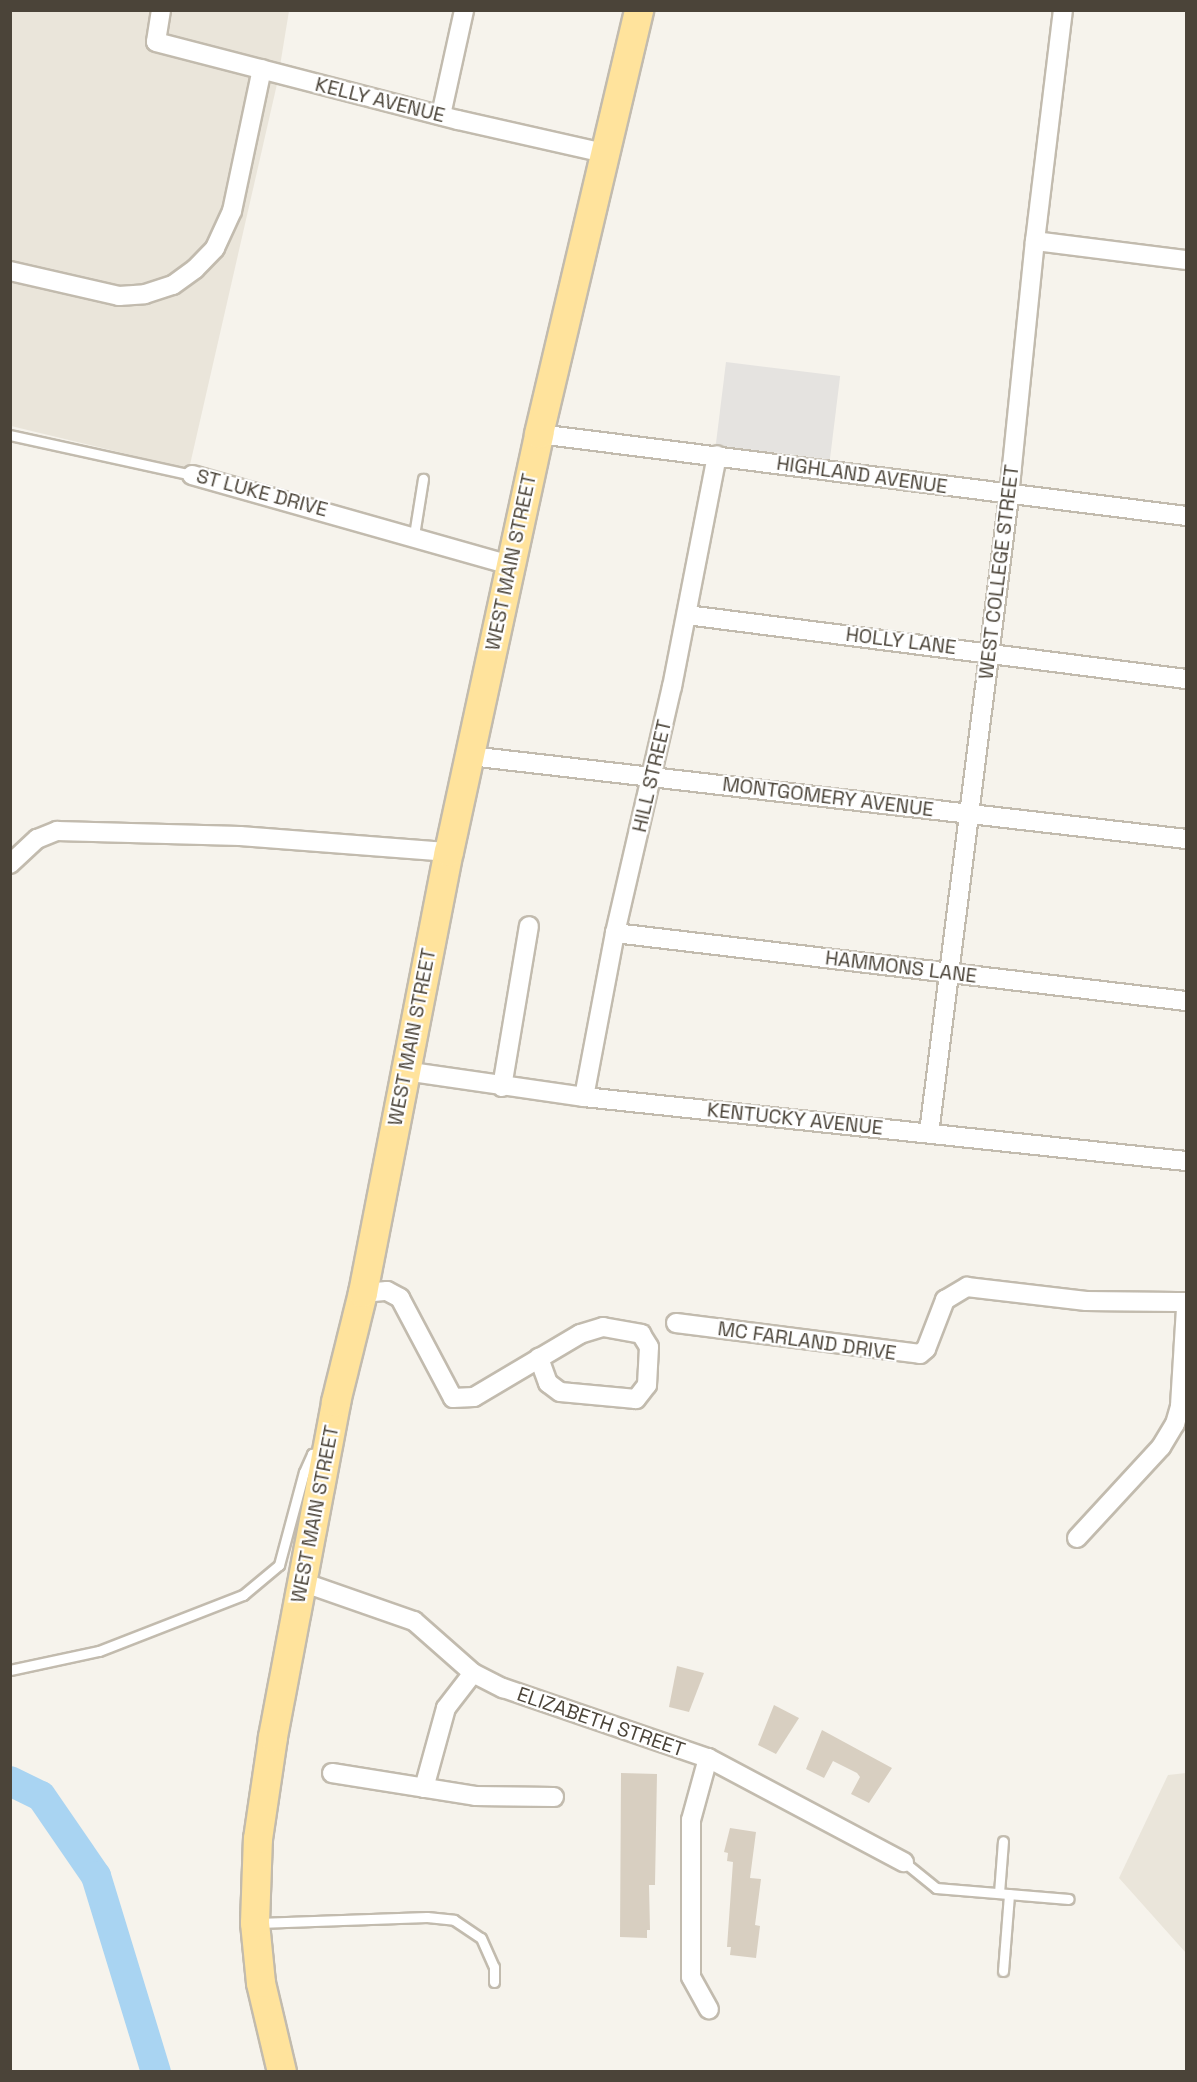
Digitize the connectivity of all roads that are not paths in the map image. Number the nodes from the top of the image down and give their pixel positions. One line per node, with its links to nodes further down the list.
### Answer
1 (160, 10): 5 (street, KELLY AVENUE)
2 (464, 10): 6 (street)
3 (639, 10): 7 (main road, WEST MAIN STREET)
4 (1064, 10): 8 (street, WEST COLLEGE STREET)
5 (262, 69): 6 (street, KELLY AVENUE); 10 (street)
6 (441, 115): 7 (street, KELLY AVENUE)
7 (605, 153): 11 (main road, WEST MAIN STREET)
8 (1035, 241): 9 (street); 16 (street, WEST COLLEGE STREET)
9 (1186, 260)
10 (10, 271)
11 (538, 434): 13 (street, HIGHLAND AVENUE); 19 (main road, WEST MAIN STREET)
12 (10, 435): 14 (lane, ST LUKE DRIVE)
13 (717, 455): 16 (street, HIGHLAND AVENUE); 20 (street, HILL STREET)
14 (192, 475): 18 (street, ST LUKE DRIVE)
15 (423, 479): 18 (lane)
16 (1009, 496): 17 (street, HIGHLAND AVENUE); 21 (street, WEST COLLEGE STREET)
17 (1186, 516)
18 (414, 535): 19 (street, ST LUKE DRIVE)
19 (511, 565): 23 (main road, WEST MAIN STREET)
20 (687, 615): 21 (street, HOLLY LANE); 24 (street, HILL STREET)
21 (990, 652): 22 (street, HOLLY LANE); 25 (street, WEST COLLEGE STREET)
22 (1186, 679)
23 (470, 756): 24 (street, MONTGOMERY AVENUE); 27 (main road, WEST MAIN STREET)
24 (651, 777): 25 (street, MONTGOMERY AVENUE); 30 (street, HILL STREET)
25 (970, 813): 26 (street, MONTGOMERY AVENUE); 31 (street, WEST COLLEGE STREET)
26 (1186, 839)
27 (449, 852): 28 (street); 33 (main road, WEST MAIN STREET)
28 (10, 864)
29 (529, 926): 34 (street)
30 (615, 933): 31 (street, HAMMONS LANE); 35 (street, HILL STREET)
31 (950, 972): 32 (street, HAMMONS LANE); 36 (street, WEST COLLEGE STREET)
32 (1186, 1001)
33 (404, 1071): 34 (street, KENTUCKY AVENUE); 38 (main road, WEST MAIN STREET)
34 (502, 1087): 35 (street, KENTUCKY AVENUE)
35 (584, 1096): 36 (street, KENTUCKY AVENUE)
36 (929, 1133): 37 (street, KENTUCKY AVENUE)
37 (1186, 1161)
38 (363, 1293): 42 (street); 43 (main road, WEST MAIN STREET)
39 (1186, 1302): 41 (street, MC FARLAND DRIVE)
40 (1186, 1308): 44 (street)
41 (676, 1323)
42 (539, 1358): 42 (street)
43 (327, 1452): 45 (main road, WEST MAIN STREET); 46 (lane)
44 (1077, 1538)
45 (302, 1582): 47 (street, ELIZABETH STREET); 56 (main road, WEST MAIN STREET)
46 (10, 1670)
47 (473, 1673): 48 (street, ELIZABETH STREET); 50 (street)
48 (708, 1758): 53 (street, ELIZABETH STREET); 59 (street)
49 (332, 1773): 50 (street)
50 (424, 1788): 51 (street)
51 (554, 1797)
52 (1003, 1841): 54 (lane)
53 (904, 1862): 54 (lane)
54 (1004, 1894): 55 (lane); 57 (lane)
55 (1069, 1899)
56 (255, 1923): 58 (lane); 60 (main road, WEST MAIN STREET)
57 (1003, 1971)
58 (494, 1982)
59 (709, 2009)
60 (282, 2072)

